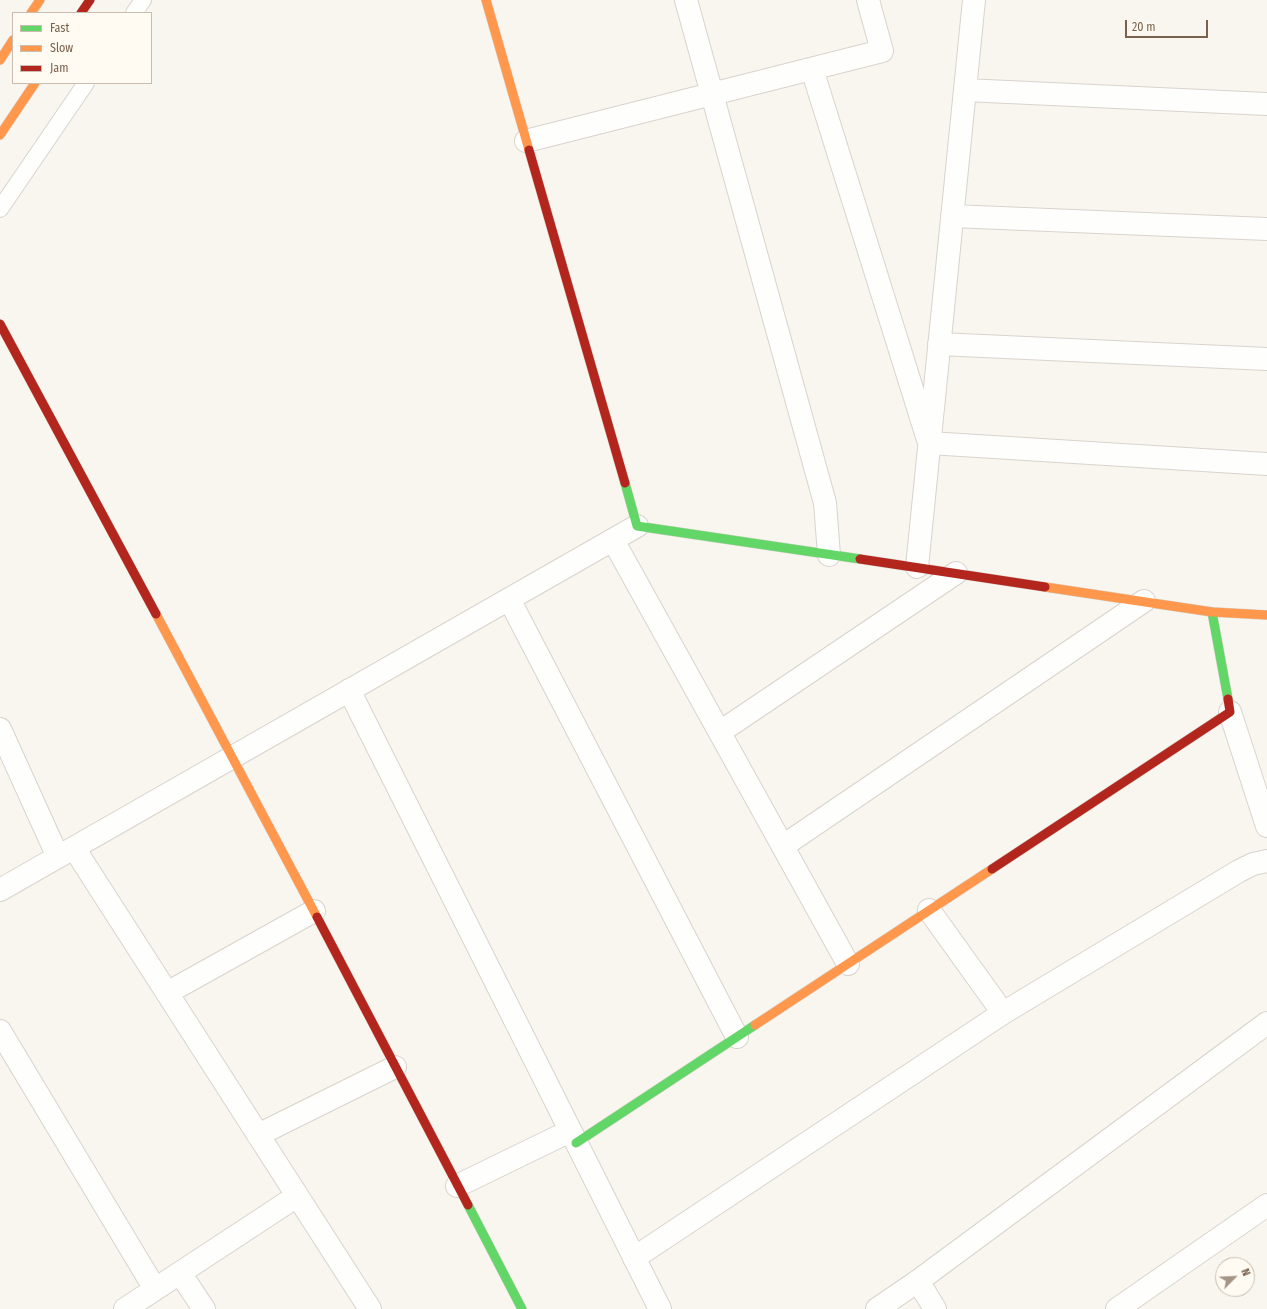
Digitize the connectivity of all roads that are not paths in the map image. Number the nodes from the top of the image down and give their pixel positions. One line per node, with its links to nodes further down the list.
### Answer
1 (40, 0): 8 (main road)
2 (90, 0): 9 (main road)
3 (143, 0): 10 (lane)
4 (486, 0): 20 (main road)
5 (686, 0): 17 (street)
6 (868, 0): 13 (street)
7 (974, 0): 16 (street)
8 (32, 12)
9 (82, 12)
10 (135, 12)
11 (12, 42): 12 (main road)
12 (0, 60)
13 (812, 68): 17 (street); 27 (street)
14 (34, 84): 19 (main road)
15 (85, 84): 21 (lane)
16 (965, 90): 18 (street); 22 (street)
17 (712, 94): 20 (street); 31 (street)
18 (1267, 104)
19 (0, 135)
20 (526, 141): 29 (main road)
21 (0, 209)
22 (952, 216): 23 (street); 25 (street)
23 (1267, 230)
24 (0, 324): 42 (main road)
25 (939, 344): 26 (street); 27 (street)
26 (1267, 358)
27 (929, 443): 28 (street); 32 (street)
28 (1267, 464)
29 (637, 526): 30 (street); 31 (main road)
30 (613, 540): 34 (street); 41 (street)
31 (829, 555): 32 (main road)
32 (916, 568): 33 (main road)
33 (956, 573): 35 (main road); 41 (street)
34 (510, 599): 38 (street); 55 (street)
35 (1144, 601): 36 (main road); 44 (street)
36 (1212, 612): 37 (main road); 39 (main road)
37 (1267, 615)
38 (349, 690): 42 (street); 58 (street)
39 (1230, 712): 43 (street); 48 (main road)
40 (0, 729): 45 (street)
41 (720, 732): 44 (street)
42 (233, 757): 45 (street); 49 (main road)
43 (1267, 826)
44 (783, 846): 50 (street)
45 (66, 853): 47 (street); 51 (street)
46 (1267, 861): 52 (street)
47 (0, 890)
48 (929, 910): 50 (main road); 52 (street)
49 (314, 911): 51 (street); 56 (main road)
50 (848, 964): 55 (main road)
51 (167, 993): 57 (street)
52 (1003, 1013): 62 (street)
53 (1267, 1023): 64 (street)
54 (0, 1031): 65 (street)
55 (737, 1037): 58 (main road)
56 (395, 1067): 57 (street); 59 (main road)
57 (258, 1135): 60 (street)
58 (573, 1137): 59 (street); 62 (street)
59 (457, 1186): 69 (main road)
60 (297, 1196): 63 (street); 68 (street)
61 (1264, 1213): 73 (street)
62 (634, 1258): 70 (street)
63 (180, 1273): 65 (street); 67 (street)
64 (918, 1281): 71 (street); 72 (street)
65 (156, 1289): 66 (street)
66 (125, 1309)
67 (204, 1309)
68 (370, 1309)
69 (522, 1309)
70 (660, 1309)
71 (877, 1309)
72 (935, 1309)
73 (1117, 1309)

